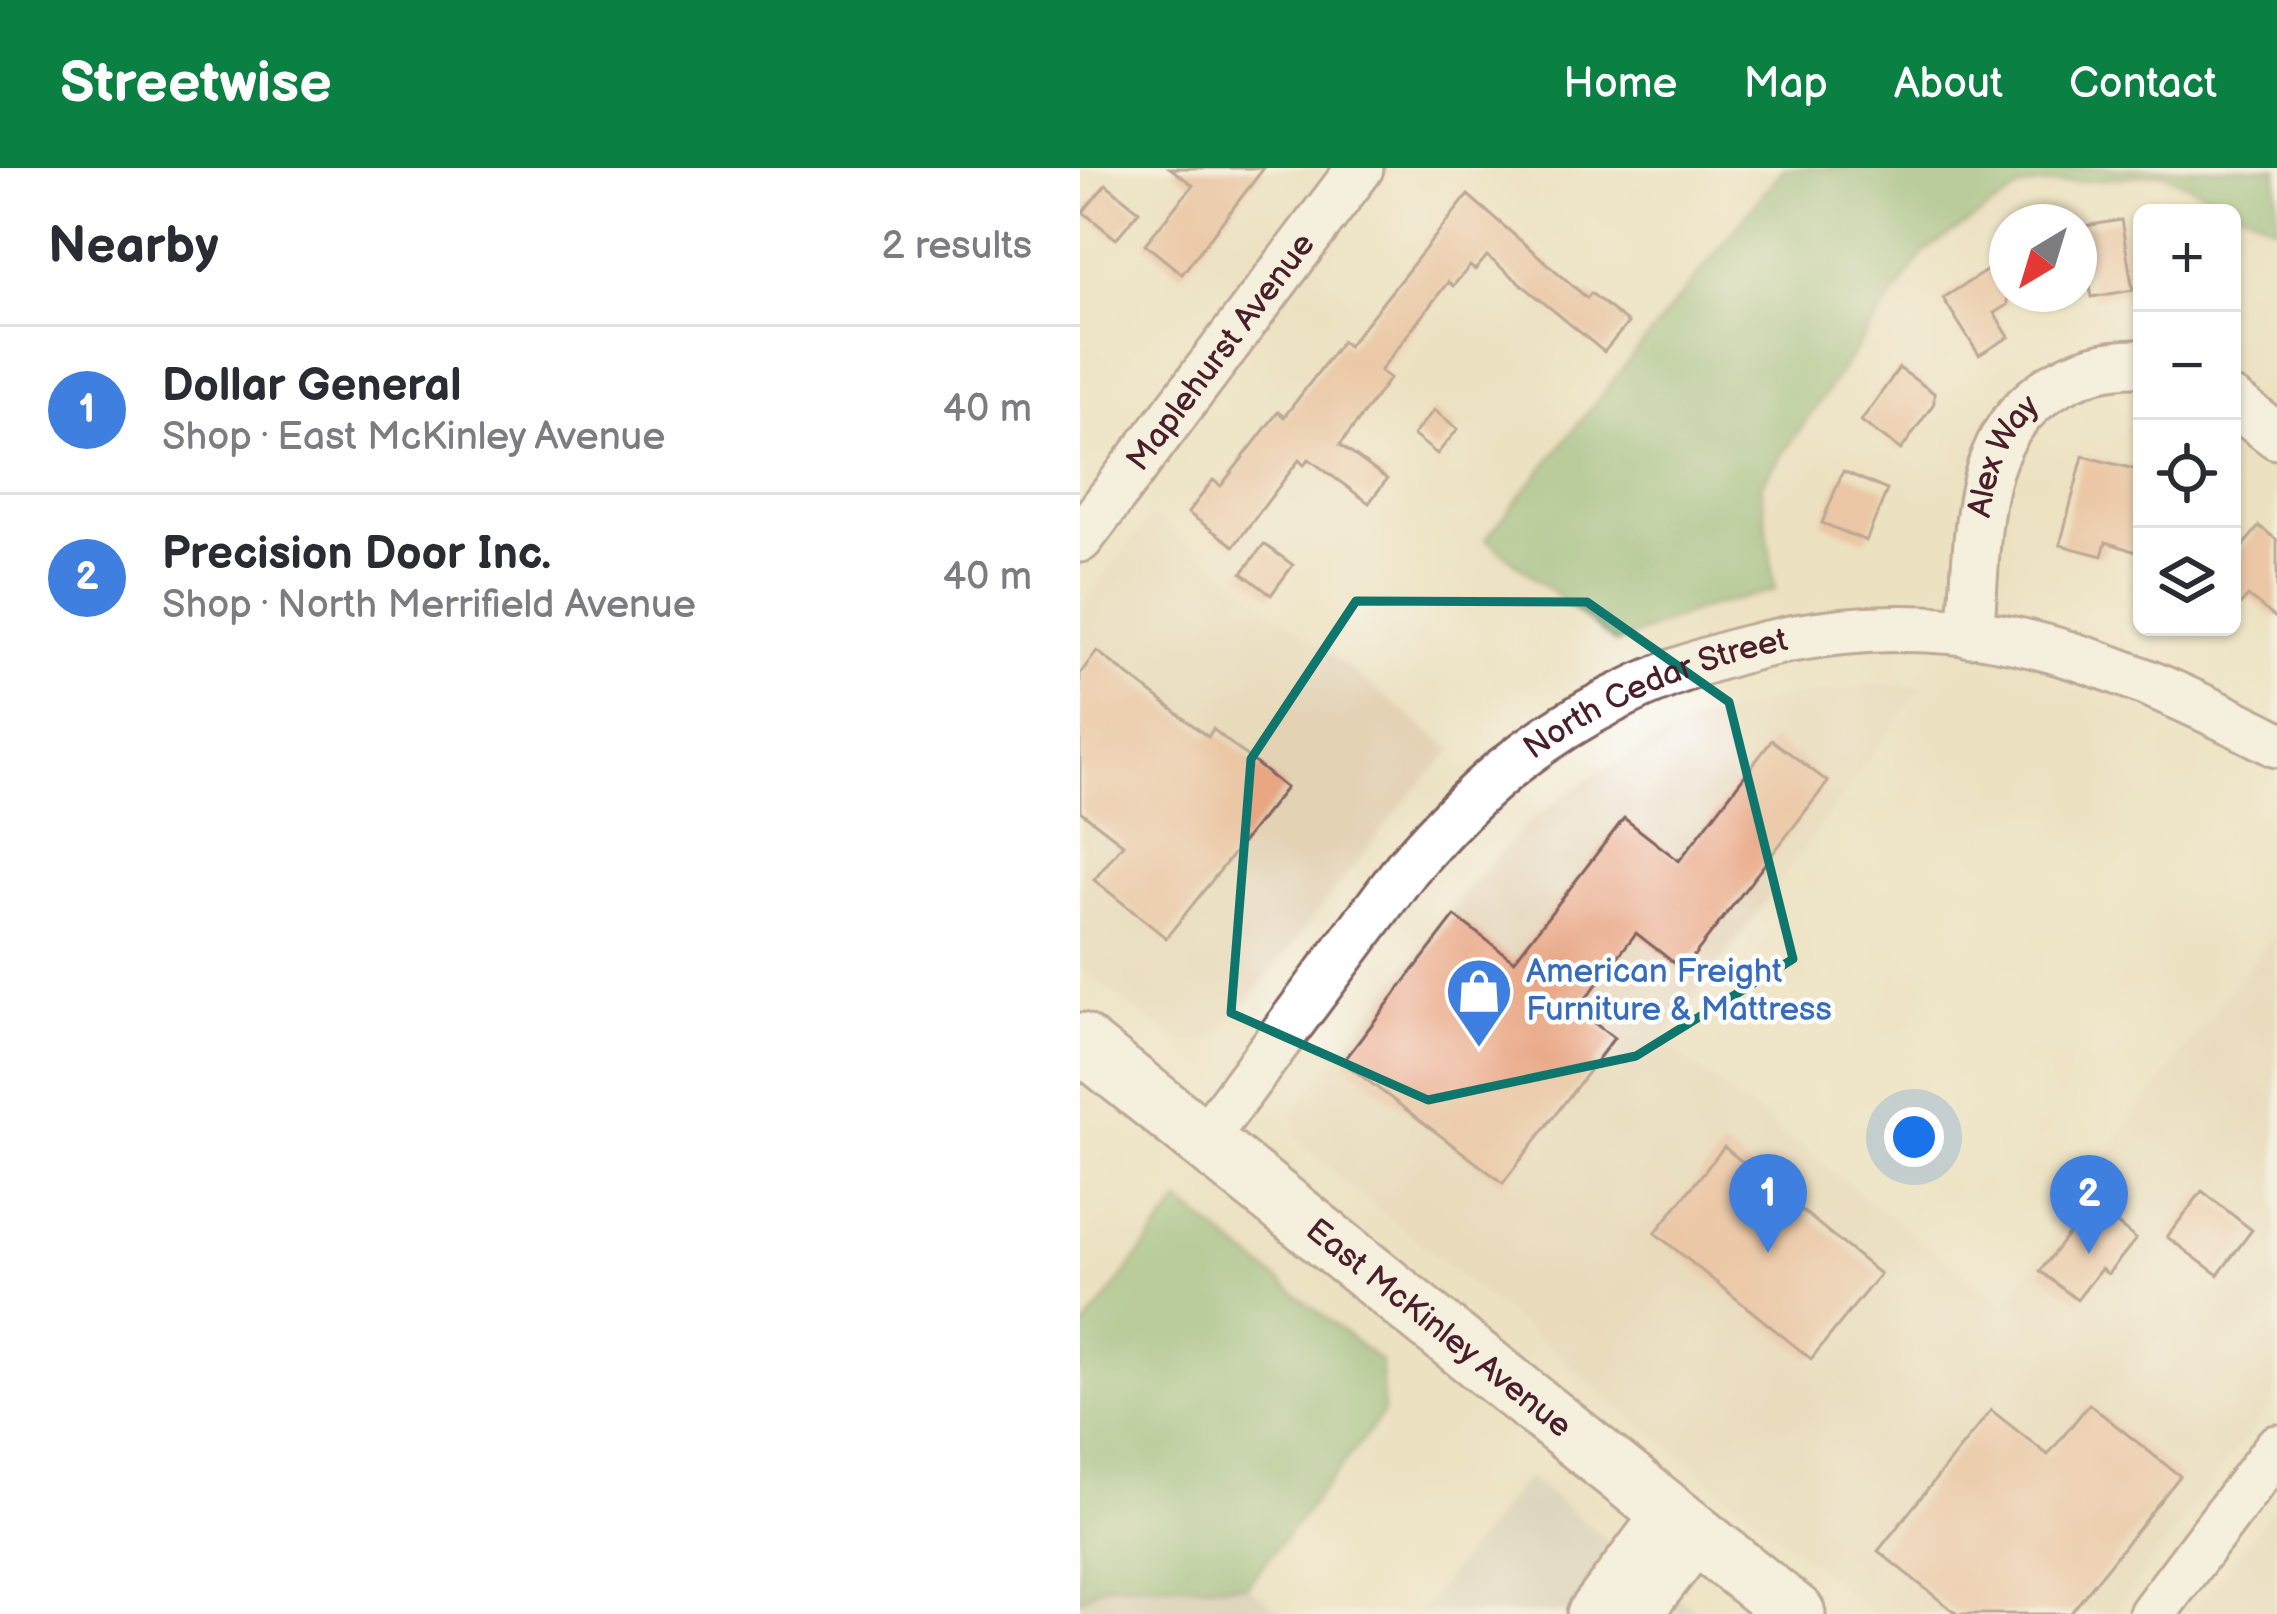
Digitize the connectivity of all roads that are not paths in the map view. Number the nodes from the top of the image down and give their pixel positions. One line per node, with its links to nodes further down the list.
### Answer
1 (1360, 168): 5 (street, Maplehurst Avenue)
2 (2133, 363): 6 (street, Alex Way)
3 (2241, 409): 4 (street)
4 (2277, 436)
5 (1080, 539)
6 (1970, 634): 7 (street, North Cedar Street); 9 (street, North Cedar Street)
7 (2277, 744)
8 (1080, 1042): 9 (main road, East McKinley Avenue)
9 (1203, 1141): 11 (main road, East McKinley Avenue)
10 (2277, 1448): 15 (street)
11 (1684, 1524): 12 (street); 13 (street); 14 (main road, East McKinley Avenue)
12 (1590, 1614)
13 (1639, 1614)
14 (1796, 1614)
15 (2152, 1614)

